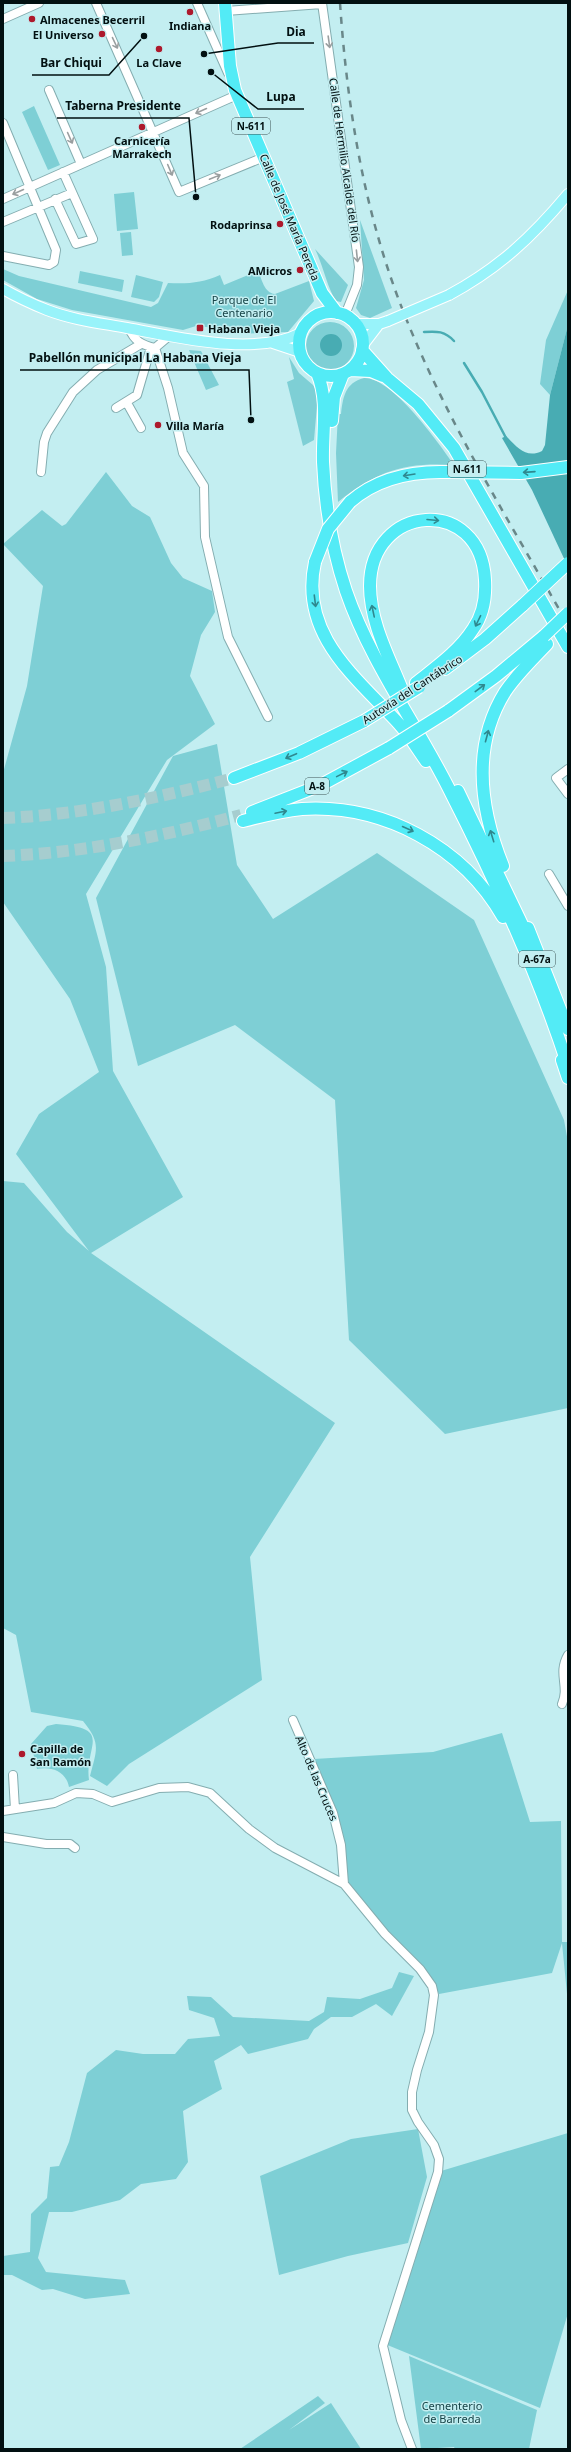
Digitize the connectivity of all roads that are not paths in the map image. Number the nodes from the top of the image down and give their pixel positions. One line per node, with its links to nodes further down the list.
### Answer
1 (39, 3): 6 (street)
2 (96, 3): 11 (street, one-way to 11)
3 (197, 3): 7 (street)
4 (322, 3): 5 (street); 25 (street, Calle de Hermilio Alcalde del Río, one-way to 25)
5 (225, 7): 7 (highway, Calle de José María Pereda / N-611)
6 (3, 19)
7 (232, 79): 9 (highway, Calle de José María Pereda / N-611)
8 (49, 90): 13 (street, one-way to 13)
9 (237, 95): 11 (street, one-way to 11); 12 (highway, Calle de José María Pereda / N-611)
10 (3, 123): 15 (street)
11 (153, 132): 12 (street, one-way to 12); 13 (street)
12 (264, 158): 24 (highway, Calle de José María Pereda / N-611)
13 (81, 164): 14 (street)
14 (63, 172): 15 (street); 16 (street)
15 (31, 187): 18 (street, one-way to 18); 20 (street)
16 (72, 193): 19 (street); 19 (street)
17 (568, 194): 27 (main road, bridge)
18 (3, 199)
19 (55, 199): 20 (street)
20 (39, 206): 21 (street); 22 (street)
21 (3, 222)
22 (3, 256)
23 (3, 289): 29 (main road)
24 (322, 293): 25 (highway, Calle de José María Pereda / N-611); 26 (highway, Calle de José María Pereda)
25 (341, 314): 26 (highway); 28 (highway, N-611)
26 (316, 316): 30 (highway)
27 (384, 322): 28 (main road); 35 (main road)
28 (356, 324): 35 (highway, N-611)
29 (129, 328): 31 (main road); 33 (street)
30 (301, 333): 32 (main road); 36 (highway)
31 (168, 337): 32 (main road); 34 (street)
32 (273, 342): 36 (main road)
33 (141, 344): 34 (street); 44 (street)
34 (153, 348): 40 (street); 52 (street)
35 (363, 348): 37 (highway); 39 (highway, N-611)
36 (300, 352): 38 (highway)
37 (346, 372): 38 (highway, N-611); 39 (highway, N-611); 51 (highway)
38 (317, 373): 56 (highway)
39 (388, 378): 49 (highway, N-611)
40 (127, 403): 41 (street); 42 (street)
41 (116, 408)
42 (141, 428)
43 (568, 467): 56 (highway, one-way to 56, bridge)
44 (41, 472)
45 (568, 563): 50 (highway, Autovía del Cantábrico, bridge)
46 (568, 613): 48 (highway, A-8, bridge)
47 (568, 621): 48 (highway)
48 (545, 640): 59 (highway, one-way to 48); 62 (highway, A-8, bridge)
49 (568, 647)
50 (417, 685): 51 (highway, one-way to 50); 54 (highway, Autovía del Cantábrico, one-way to 54, bridge)
51 (401, 687): 60 (highway, A-67a)
52 (268, 717)
53 (568, 769): 55 (street)
54 (234, 778)
55 (568, 794)
56 (458, 810): 61 (highway, A-67a)
57 (549, 874): 58 (street)
58 (568, 906)
59 (568, 1029)
60 (568, 1044)
61 (568, 1066)
62 (568, 1078)
63 (568, 1655): 64 (street)
64 (562, 1704)
65 (293, 1720): 71 (street, Alto de las Cruces)
66 (14, 1775): 67 (street)
67 (15, 1809): 68 (street); 71 (street)
68 (3, 1811)
69 (3, 1837): 70 (street)
70 (75, 1848)
71 (344, 1884): 72 (street)
72 (412, 2449)

